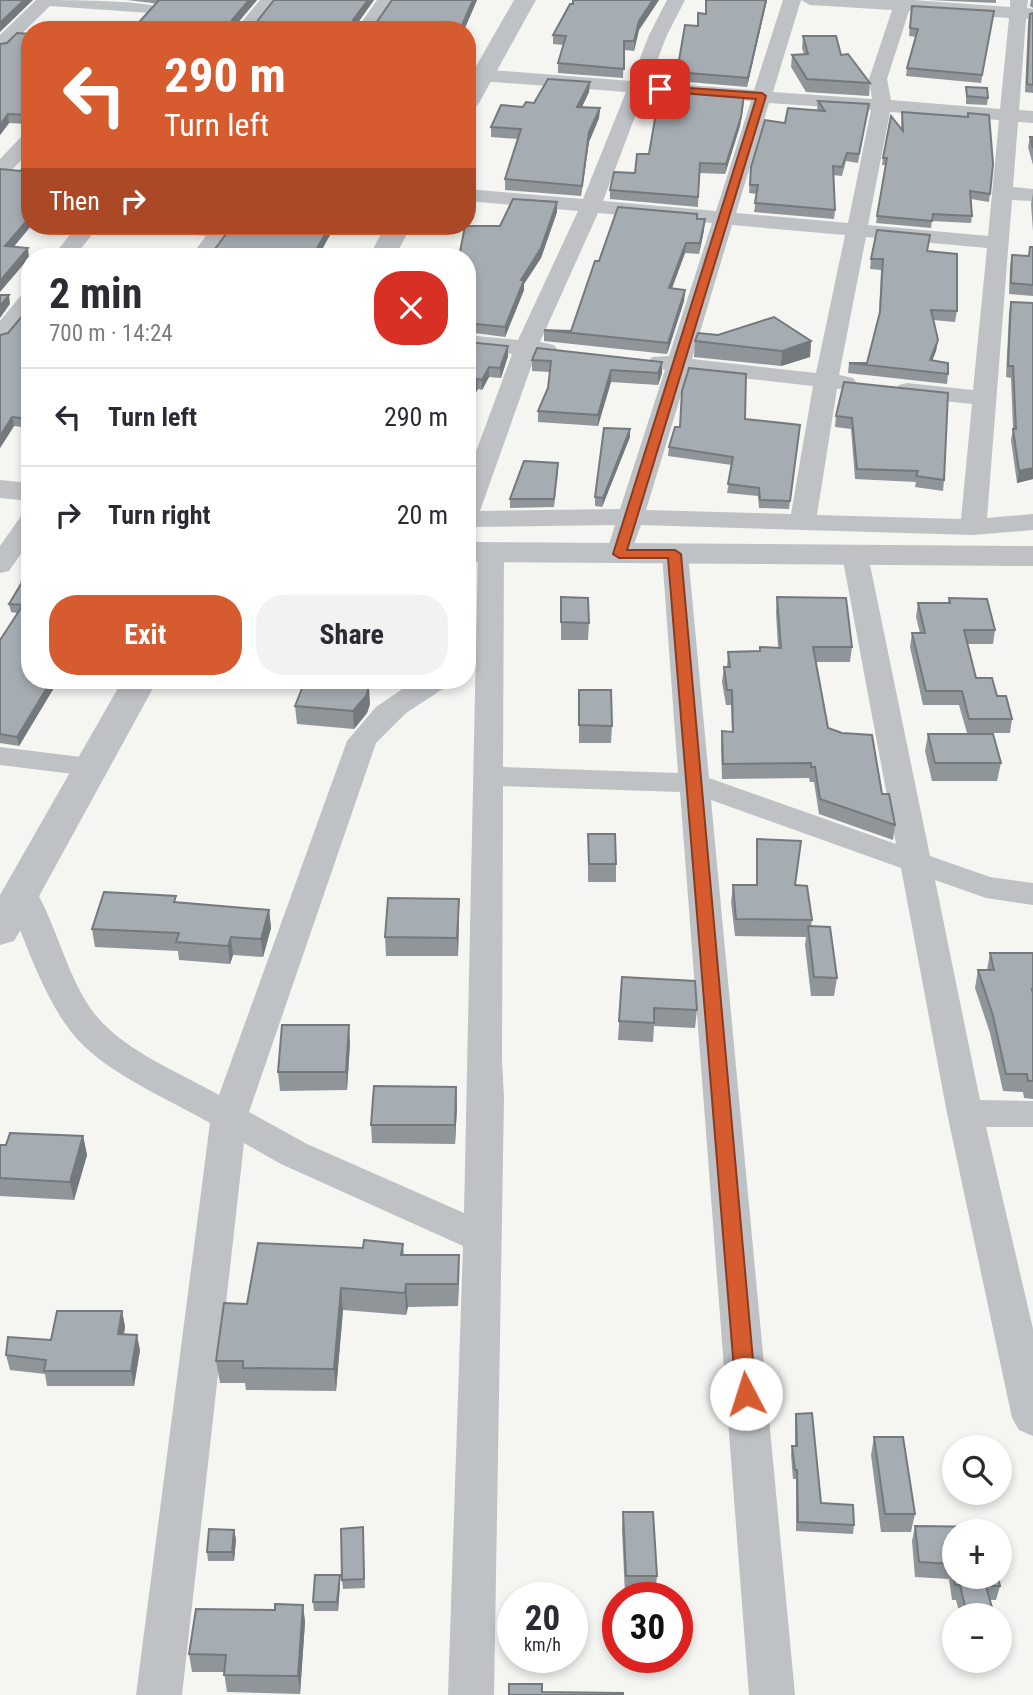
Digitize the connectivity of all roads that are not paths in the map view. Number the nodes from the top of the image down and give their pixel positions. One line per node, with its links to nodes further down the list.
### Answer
1 (46, 0): 9 (street); 11 (street)
2 (269, 0): 13 (street)
3 (386, 0): 14 (street)
4 (525, 0): 18 (street)
5 (676, 0): 20 (street)
6 (792, 0): 21 (street)
7 (810, 0): 8 (street)
8 (904, 3): 10 (street); 22 (street)
9 (153, 4): 12 (street)
10 (1023, 9): 23 (street)
11 (23, 21)
12 (137, 21)
13 (252, 21)
14 (371, 21)
15 (21, 23): 17 (street)
16 (21, 38): 17 (street)
17 (3, 39)
18 (476, 73)
19 (476, 74): 20 (street)
20 (639, 88): 21 (street); 30 (street)
21 (762, 96): 22 (street); 31 (street)
22 (882, 106): 23 (street); 32 (street)
23 (1009, 115): 24 (street); 27 (street)
24 (1033, 117)
25 (19, 149): 26 (street)
26 (0, 171)
27 (1003, 192): 28 (street); 33 (street)
28 (1033, 195)
29 (476, 196): 30 (street)
30 (590, 207): 31 (street); 39 (street)
31 (723, 219): 32 (street); 42 (street)
32 (858, 230): 33 (street); 43 (street)
33 (999, 243): 35 (street)
34 (21, 300): 37 (street)
35 (992, 302): 36 (street); 44 (street)
36 (1019, 305)
37 (0, 336)
38 (476, 343): 39 (street)
39 (526, 348): 40 (street); 45 (street)
40 (564, 352)
41 (641, 360): 42 (street)
42 (679, 365): 43 (street); 48 (street)
43 (826, 381): 44 (street); 50 (street)
44 (982, 398): 52 (street)
45 (476, 487)
46 (0, 489): 47 (street)
47 (21, 491)
48 (632, 517): 49 (street); 50 (street); 55 (street)
49 (476, 519)
50 (803, 521): 52 (street)
51 (1033, 522): 52 (street)
52 (973, 527)
53 (21, 535): 59 (street)
54 (479, 552): 55 (street); 60 (street)
55 (619, 554): 56 (street)
56 (675, 554): 57 (street); 66 (street)
57 (855, 555): 58 (street); 67 (street)
58 (1033, 556)
59 (0, 565)
60 (478, 664): 65 (street)
61 (134, 689): 64 (street)
62 (422, 689): 73 (street)
63 (0, 756): 64 (street)
64 (89, 766): 68 (street)
65 (488, 776): 66 (street); 74 (street)
66 (694, 783): 67 (street); 78 (street)
67 (914, 861): 69 (street); 71 (street)
68 (21, 892): 70 (street); 73 (street)
69 (1033, 894)
70 (0, 931)
71 (965, 1113): 72 (street); 75 (street)
72 (1033, 1114)
73 (229, 1117): 74 (street); 76 (street)
74 (483, 1238): 77 (street)
75 (1033, 1418)
76 (159, 1695)
77 (471, 1695)
78 (772, 1695)

